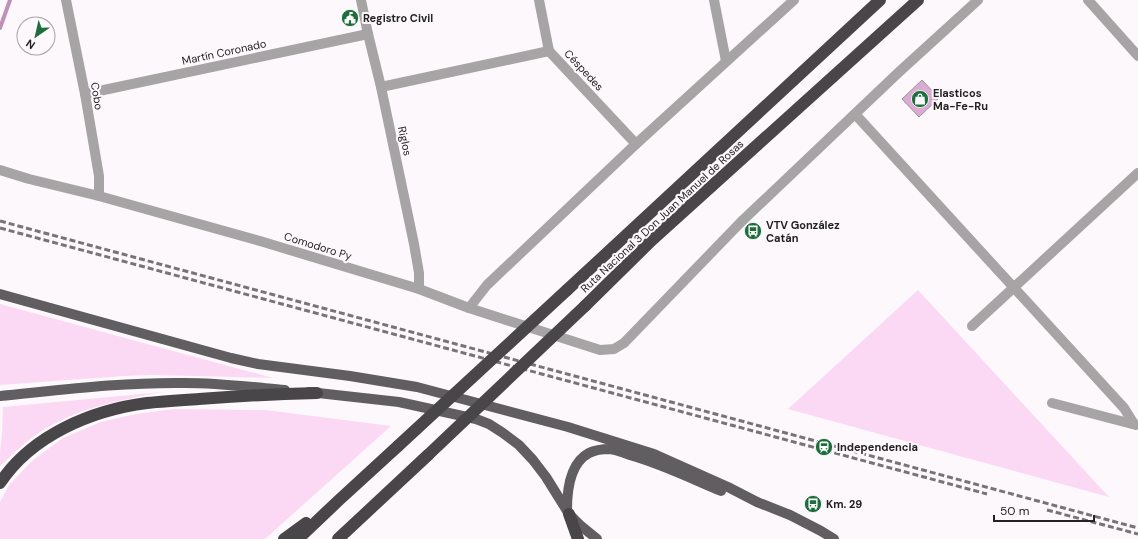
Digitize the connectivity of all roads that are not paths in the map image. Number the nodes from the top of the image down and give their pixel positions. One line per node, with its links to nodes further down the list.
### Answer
1 (66, 0): 15 (street, Cobo)
2 (361, 0): 10 (street, Riglos)
3 (539, 0): 11 (street, Céspedes)
4 (714, 0): 13 (street)
5 (794, 0): 13 (street)
6 (880, 0): 32 (highway, Ruta Nacional 3 Don Juan Manuel de Rosas, bridge)
7 (918, 0): 31 (highway, Ruta Nacional 3 Don Juan Manuel de Rosas, bridge)
8 (978, 0): 16 (street)
9 (1088, 0): 12 (street)
10 (368, 34): 14 (street, Riglos); 15 (street, Martín Coronado)
11 (549, 51): 14 (street); 17 (street, Céspedes)
12 (1138, 56)
13 (726, 61): 17 (street)
14 (381, 87): 22 (street, Riglos)
15 (85, 94): 20 (street, Cobo)
16 (855, 114): 21 (street); 24 (street, Comodoro Py)
17 (636, 144): 24 (street)
18 (0, 170): 20 (street, Comodoro Py)
19 (1138, 173): 21 (street)
20 (99, 196): 22 (street, Comodoro Py)
21 (1014, 287): 25 (street); 29 (street)
22 (420, 289): 24 (street, Comodoro Py)
23 (0, 294): 33 (main road)
24 (469, 308)
25 (972, 326)
26 (317, 393): 27 (main road); 30 (highway); 34 (main road)
27 (0, 396)
28 (1052, 403): 29 (street)
29 (1136, 425)
30 (0, 483)
31 (379, 500): 38 (highway); 39 (highway)
32 (338, 501): 36 (highway); 37 (highway)
33 (757, 502): 34 (main road); 35 (main road)
34 (568, 512): 40 (highway); 41 (main road)
35 (824, 535): 42 (main road)
36 (284, 539)
37 (298, 539)
38 (338, 539)
39 (349, 539)
40 (578, 539)
41 (597, 539)
42 (834, 539)

